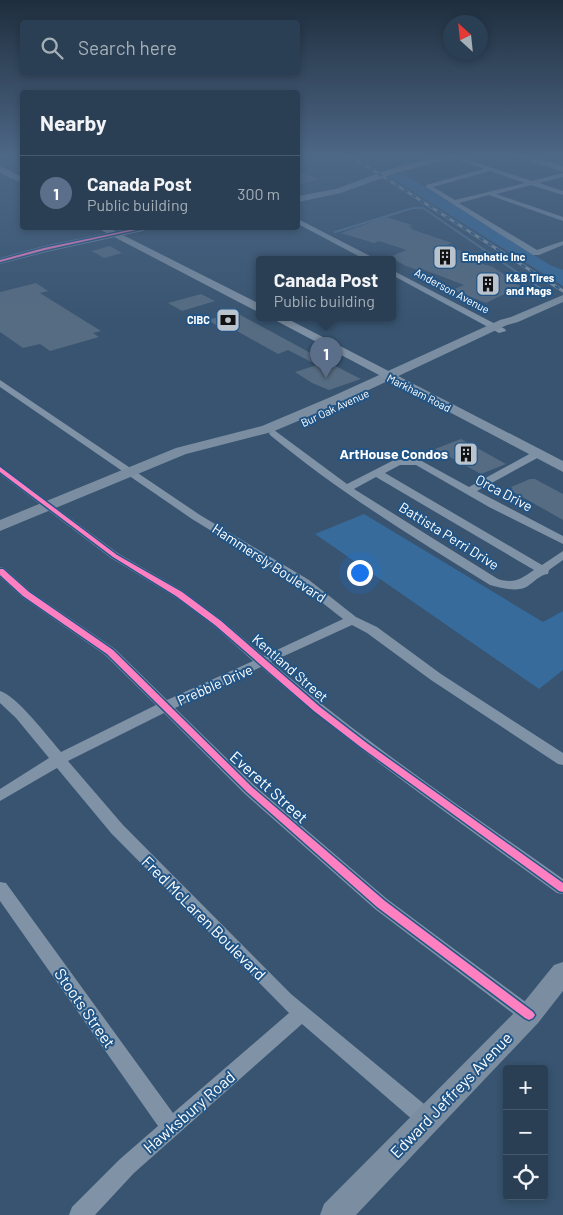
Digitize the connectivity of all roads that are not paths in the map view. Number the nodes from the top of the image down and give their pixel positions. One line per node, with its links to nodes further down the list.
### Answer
1 (468, 211): 7 (street)
2 (539, 211): 3 (street)
3 (563, 219)
4 (300, 222): 8 (street)
5 (138, 230): 6 (street)
6 (119, 232): 9 (street); 12 (main road); 13 (main road)
7 (563, 243)
8 (363, 256)
9 (0, 261)
10 (396, 274): 16 (street, Anderson Avenue)
11 (563, 298): 16 (street, Bur Oak Avenue)
12 (256, 300)
13 (256, 307)
14 (283, 321): 17 (main road, Markham Road)
15 (295, 321): 17 (main road, Markham Road)
16 (498, 329): 17 (street, Bur Oak Avenue)
17 (395, 376): 19 (street, Bur Oak Avenue); 20 (main road, Markham Road); 21 (main road, Markham Road); 24 (street, Bur Oak Avenue)
18 (0, 384): 24 (street, Hammersly Boulevard)
19 (274, 433): 24 (street, Bur Oak Avenue); 26 (street, Battista Perri Drive)
20 (537, 454): 22 (main road, Markham Road); 27 (street)
21 (563, 459)
22 (563, 467)
23 (0, 469): 28 (street, Kentland Street)
24 (137, 470): 28 (street, Bur Oak Avenue); 34 (street, Hammersly Boulevard)
25 (377, 473): 26 (street); 27 (street, Orca Drive); 33 (street)
26 (346, 488): 33 (street, Battista Perri Drive)
27 (469, 491): 30 (street, Orca Drive)
28 (49, 506): 29 (street, Bur Oak Avenue); 35 (street, Kentland Street)
29 (0, 526)
30 (563, 541)
31 (563, 555): 33 (street, Battista Perri Drive)
32 (0, 571): 37 (street, Everett Street)
33 (544, 571)
34 (352, 620): 35 (street, Prebble Drive); 39 (street, Hammersly Boulevard)
35 (263, 663): 37 (street, Prebble Drive); 42 (street, Kentland Street)
36 (0, 695): 38 (street, Fred McLaren Boulevard)
37 (166, 706): 38 (street, Prebble Drive); 45 (street, Everett Street)
38 (58, 760): 40 (street, Prebble Drive); 44 (street, Fred McLaren Boulevard)
39 (563, 760)
40 (0, 796)
41 (0, 888): 47 (street, Stoots Street)
42 (563, 888)
43 (563, 972): 45 (street, Edward Jeffreys Avenue)
44 (302, 1013): 46 (street, Fred McLaren Boulevard); 47 (street, Hawksbury Road)
45 (529, 1014): 46 (street, Edward Jeffreys Avenue)
46 (428, 1120): 49 (street, Edward Jeffreys Avenue)
47 (171, 1127): 48 (street, Hawksbury Road)
48 (80, 1215)
49 (335, 1215)

